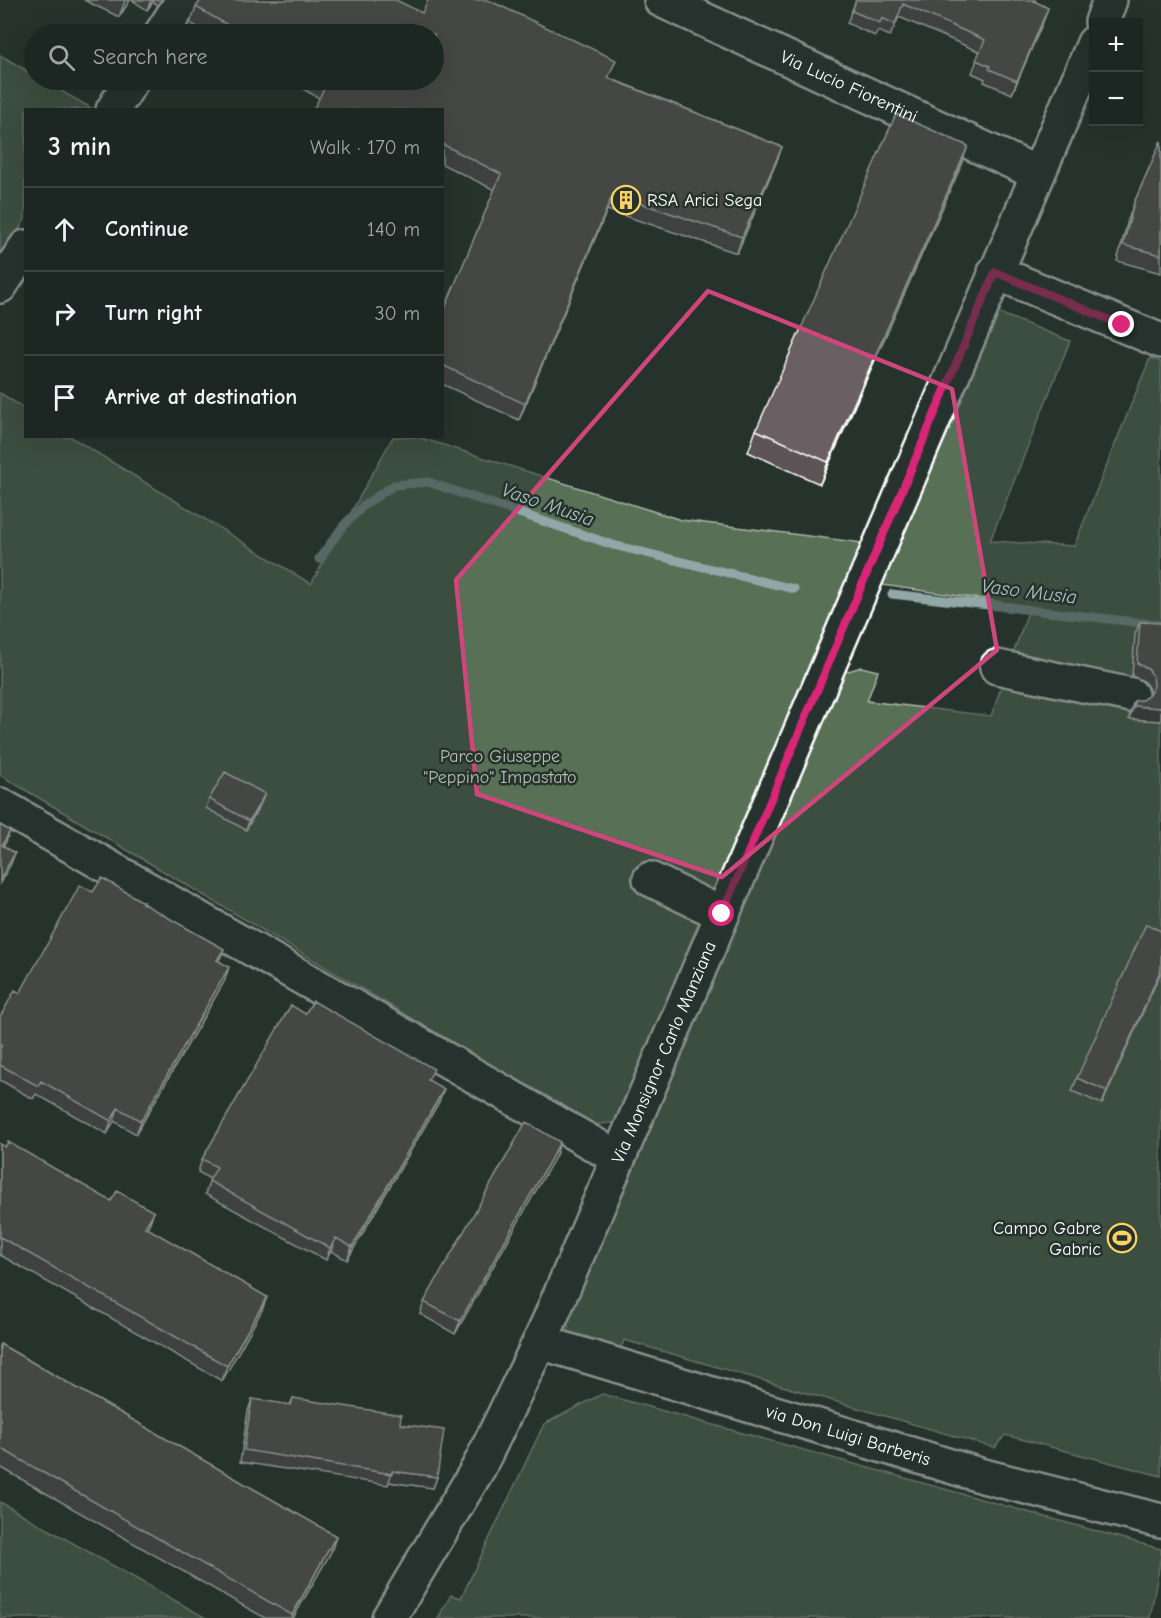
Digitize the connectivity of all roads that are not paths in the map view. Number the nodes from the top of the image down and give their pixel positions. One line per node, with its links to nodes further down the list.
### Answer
1 (183, 0): 5 (street)
2 (661, 0): 9 (street, Via Lucio Fiorentini)
3 (1110, 0): 4 (street)
4 (1103, 18)
5 (167, 24)
6 (1089, 54): 9 (street, Via Monsignor Carlo Manziana)
7 (126, 90): 8 (street)
8 (114, 108)
9 (1037, 173): 11 (street, Via Monsignor Carlo Manziana)
10 (24, 250): 12 (street)
11 (995, 272): 13 (street); 18 (street, Via Monsignor Carlo Manziana)
12 (0, 286)
13 (1161, 341)
14 (997, 667): 15 (street)
15 (1131, 695)
16 (0, 805): 19 (street)
17 (650, 879): 18 (street)
18 (722, 914): 19 (street, Via Monsignor Carlo Manziana)
19 (618, 1158): 20 (street, Via Monsignor Carlo Manziana)
20 (540, 1342): 21 (street, via Don Luigi Barberis); 22 (street, Via Monsignor Carlo Manziana)
21 (1161, 1521)
22 (388, 1618)

